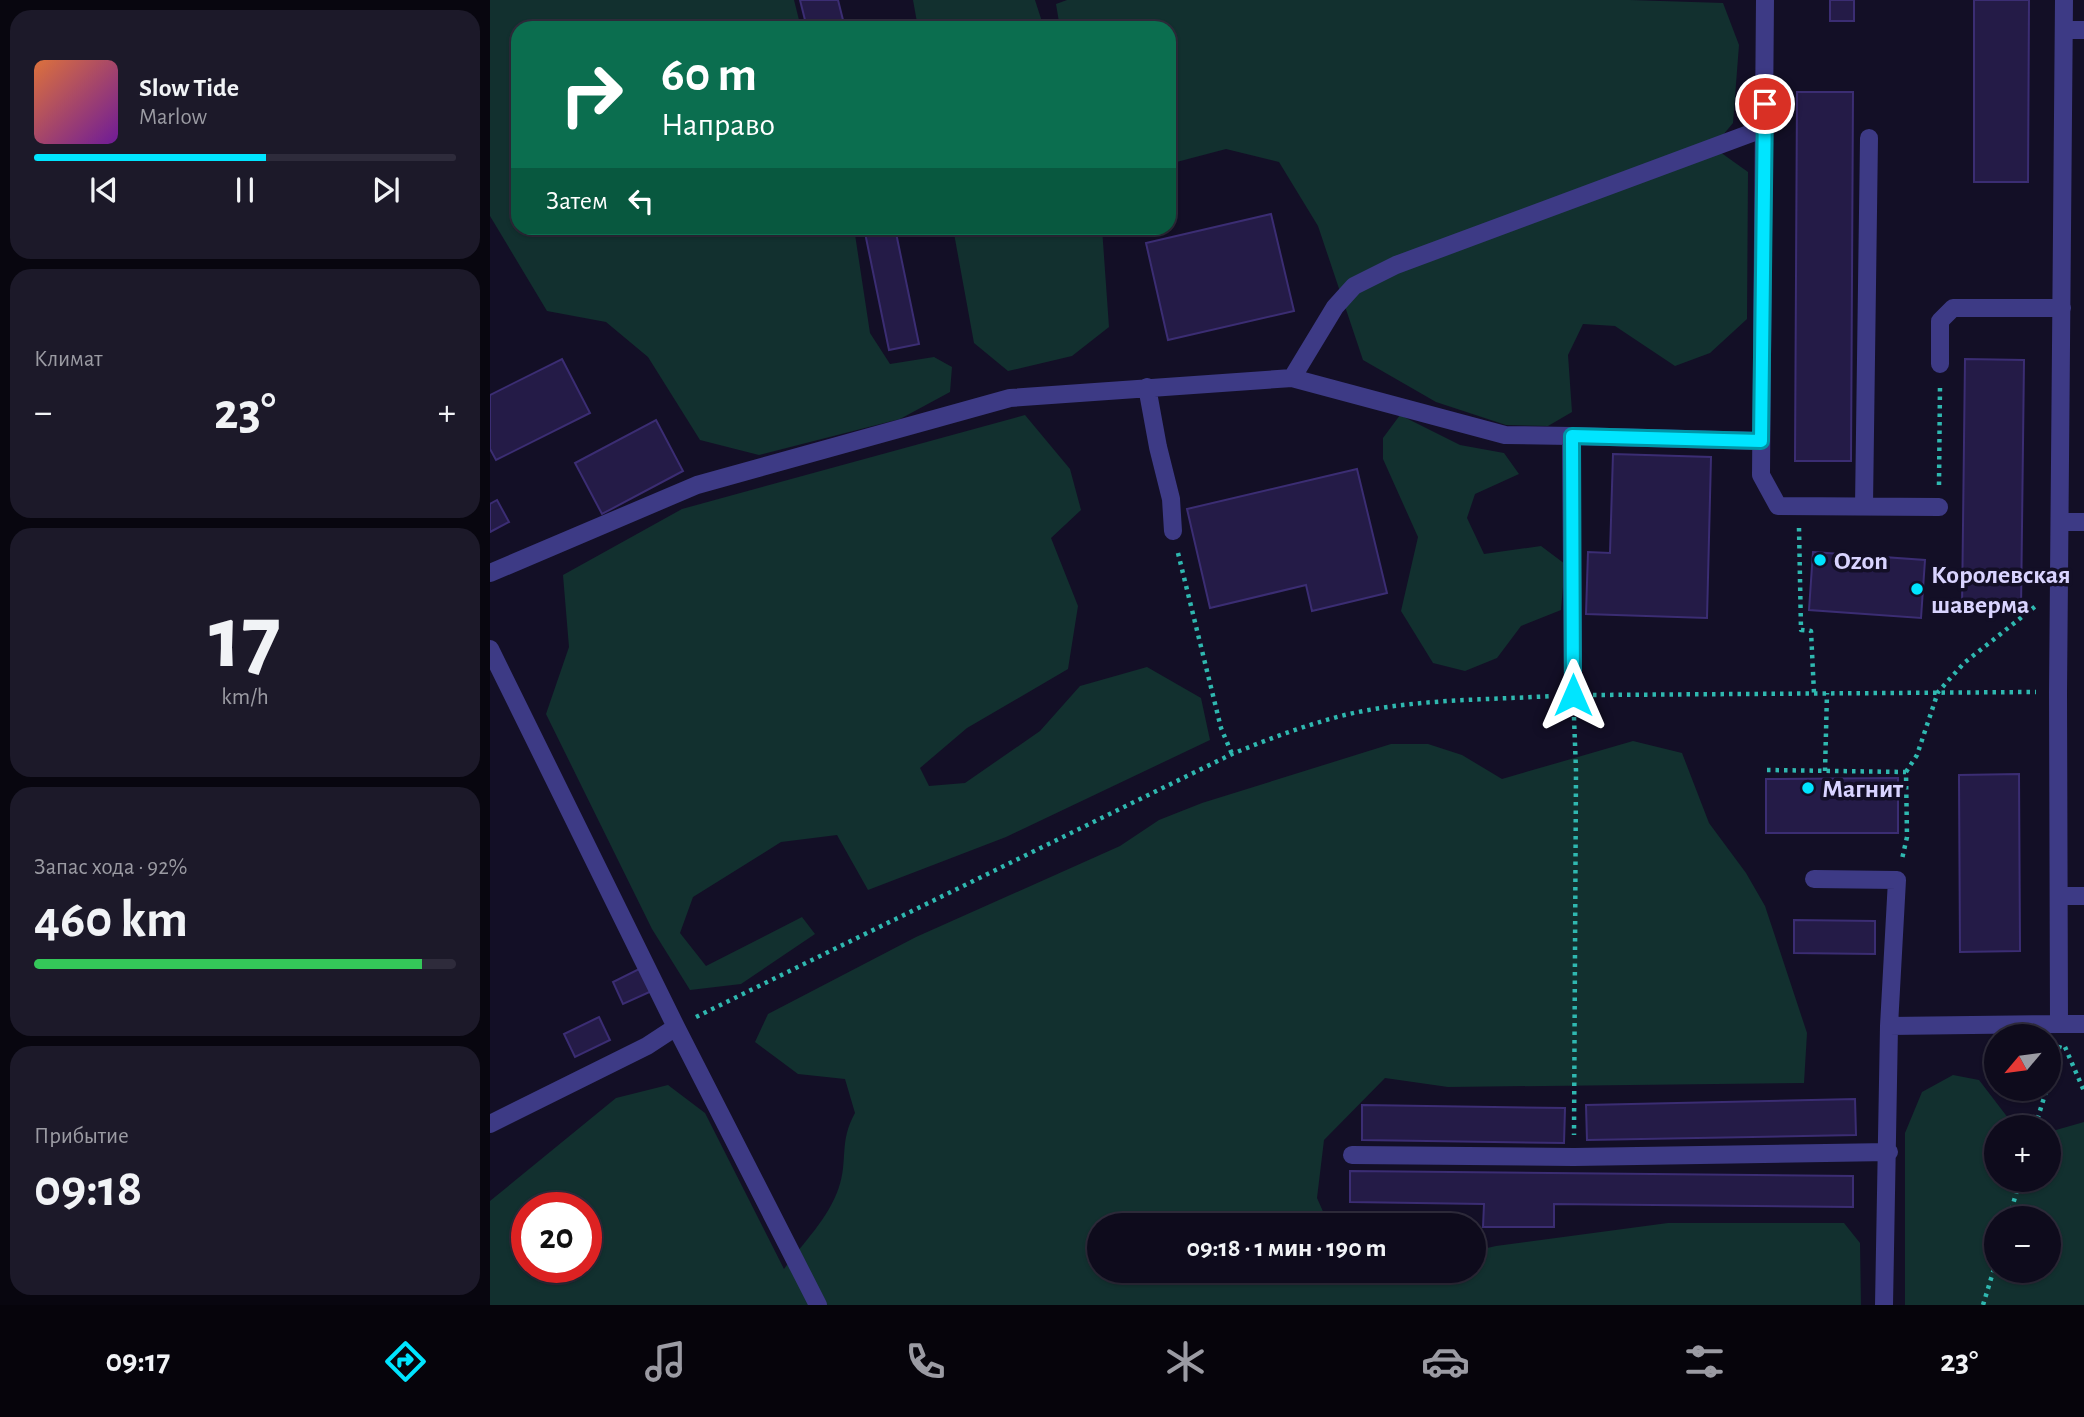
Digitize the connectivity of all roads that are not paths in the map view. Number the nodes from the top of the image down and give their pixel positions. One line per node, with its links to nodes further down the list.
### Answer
1 (1765, 0): 5 (street)
2 (2064, 0): 3 (street)
3 (2064, 30): 4 (street); 7 (street)
4 (2084, 30)
5 (1765, 128): 9 (street); 12 (street)
6 (1869, 138): 13 (street)
7 (2062, 308): 8 (street); 15 (street)
8 (1940, 364)
9 (1292, 378): 10 (street); 11 (street)
10 (1147, 387): 17 (street); 18 (street)
11 (1572, 436): 12 (street); 20 (street)
12 (1761, 441): 13 (street)
13 (1864, 506): 14 (street)
14 (1939, 507)
15 (2060, 522): 16 (street); 22 (street)
16 (2084, 522)
17 (1172, 531)
18 (490, 573)
19 (490, 649): 29 (street)
20 (1573, 695)
21 (1814, 879): 28 (street)
22 (2059, 896): 23 (street); 24 (street)
23 (2084, 896)
24 (2059, 1024)
25 (2062, 1024): 26 (street)
26 (2084, 1024)
27 (1984, 1025): 28 (street)
28 (1889, 1026): 31 (street)
29 (676, 1027): 30 (street); 33 (street)
30 (490, 1124)
31 (1889, 1152): 32 (street); 34 (street)
32 (1352, 1155)
33 (818, 1305)
34 (1884, 1305)

